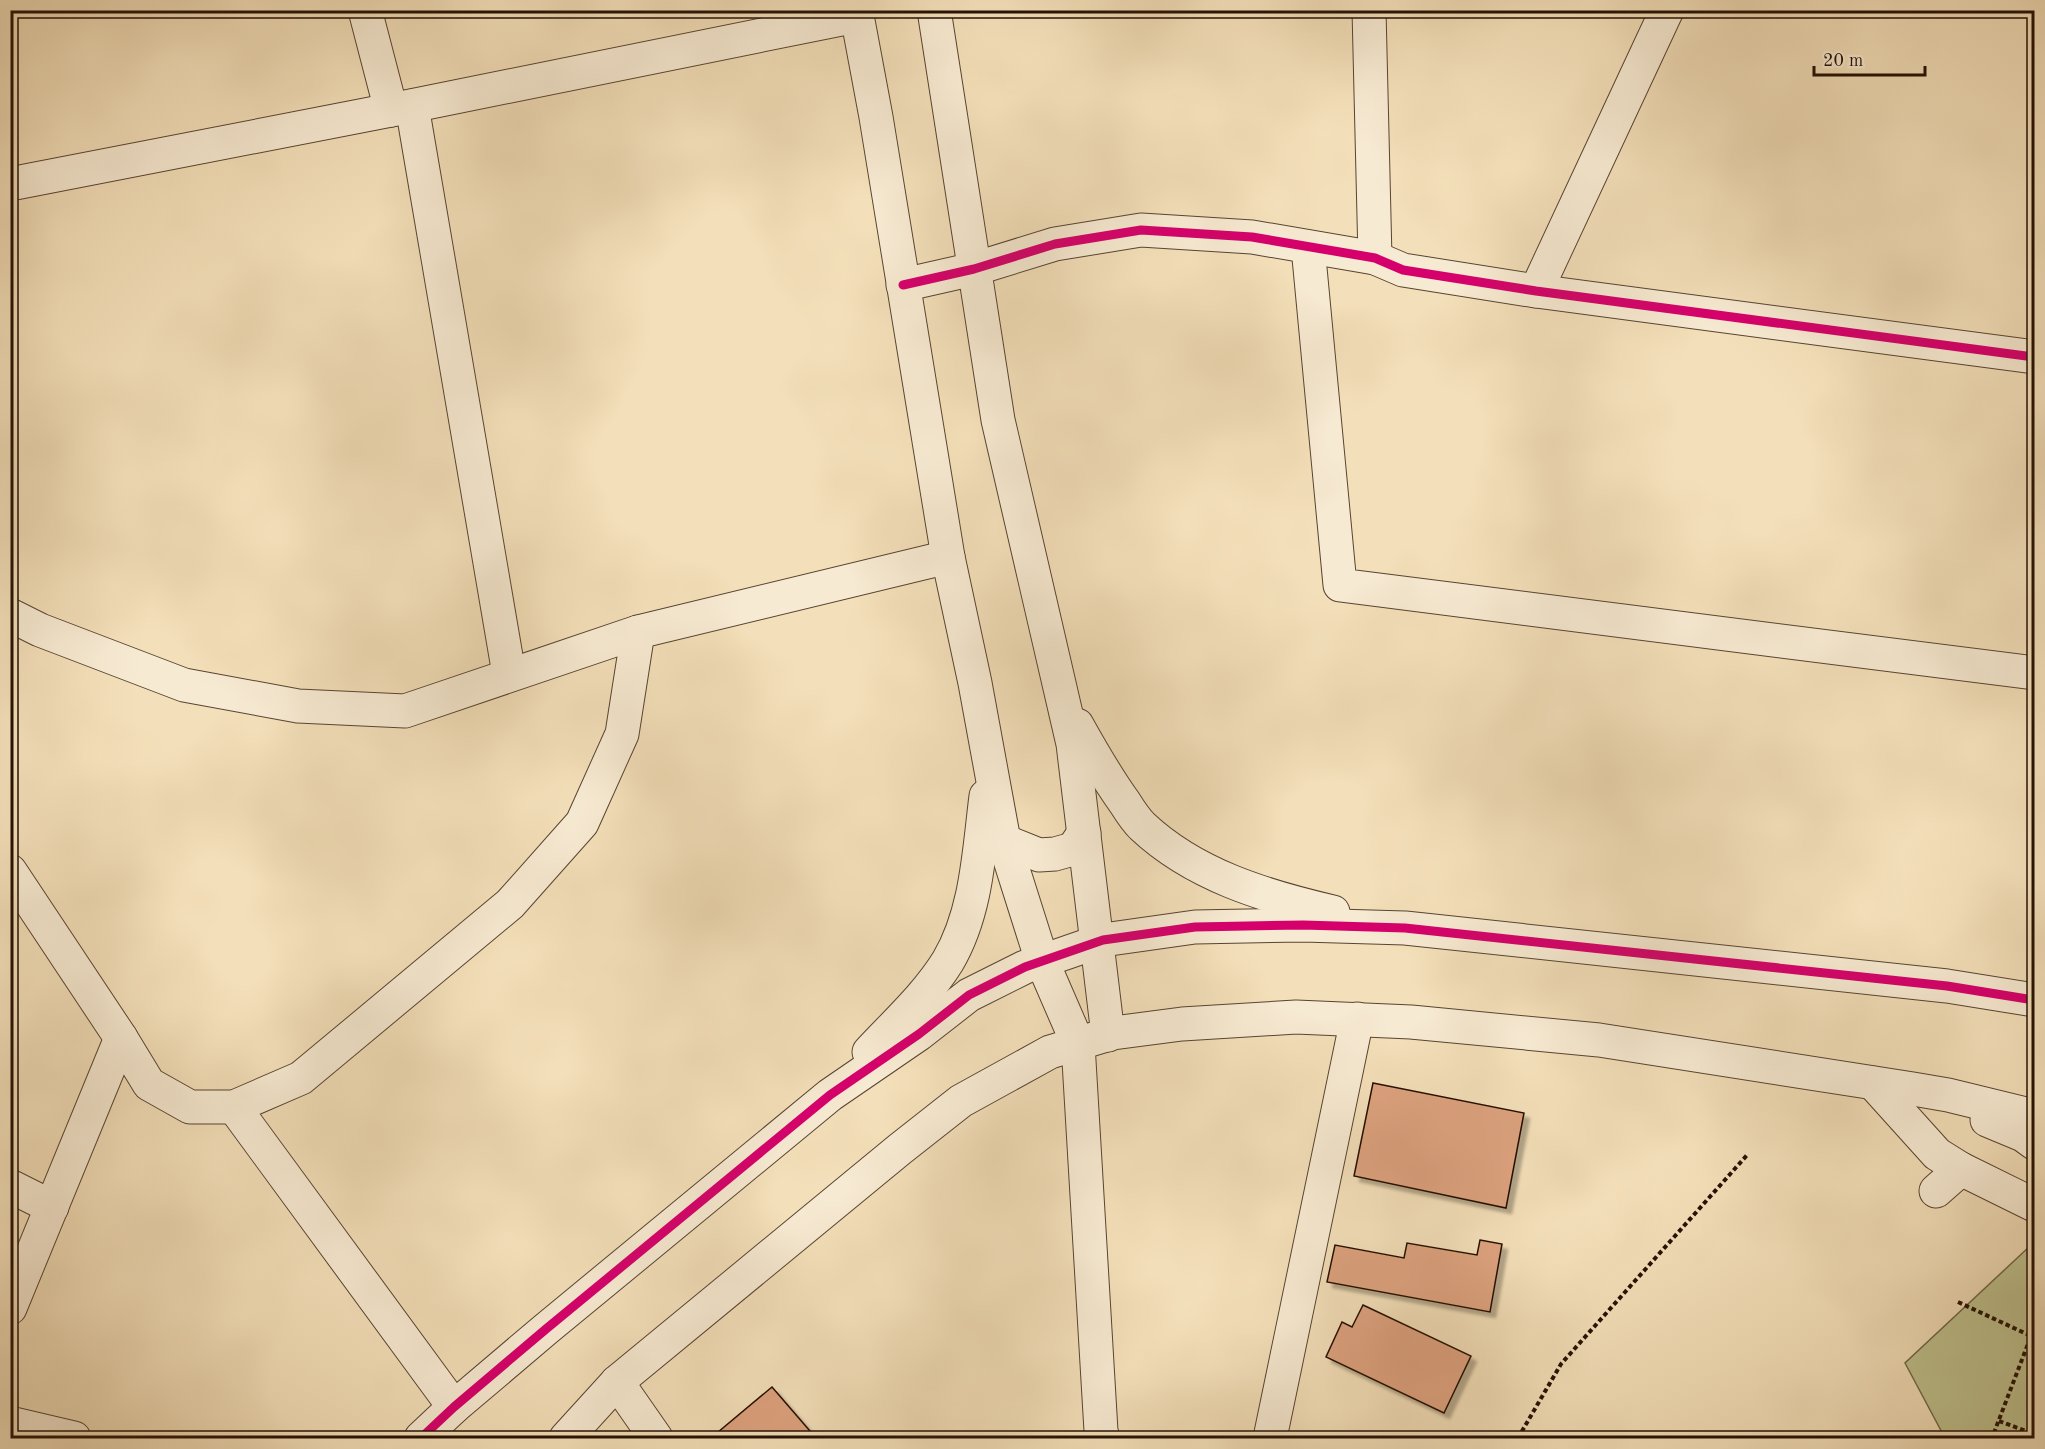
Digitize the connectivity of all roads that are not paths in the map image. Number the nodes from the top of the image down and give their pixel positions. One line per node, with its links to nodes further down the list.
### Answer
1 (365, 10): 6 (street)
2 (934, 10): 10 (street)
3 (1369, 10): 9 (street)
4 (1667, 10): 12 (street)
5 (856, 13): 6 (street); 11 (street)
6 (401, 108): 7 (street); 18 (street)
7 (10, 184)
8 (1308, 247): 9 (street); 10 (street); 17 (street)
9 (1375, 258): 12 (street)
10 (974, 269): 11 (street); 19 (street)
11 (903, 285): 14 (street)
12 (1536, 291): 13 (street)
13 (2034, 357)
14 (948, 557): 16 (street); 20 (street)
15 (10, 615): 18 (street)
16 (638, 632): 18 (street); 36 (street)
17 (2034, 673)
18 (509, 674)
19 (1062, 698): 21 (street); 24 (street)
20 (989, 768): 22 (street); 35 (street)
21 (1084, 833): 22 (street); 25 (street)
22 (1004, 841): 26 (street)
23 (10, 871): 31 (street)
24 (1405, 928): 25 (street); 27 (street)
25 (1095, 942): 26 (street); 32 (street)
26 (1042, 961): 32 (street); 35 (street)
27 (1947, 986): 28 (street); 29 (street)
28 (2034, 987)
29 (2034, 1000)
30 (1357, 1019): 32 (street); 33 (street); 53 (street)
31 (121, 1038): 36 (street); 43 (street)
32 (1093, 1040): 45 (street); 52 (street)
33 (1874, 1083): 34 (street); 39 (street)
34 (1913, 1089): 37 (street); 38 (street)
35 (830, 1095): 46 (street)
36 (234, 1107): 46 (street)
37 (2034, 1116)
38 (2034, 1143)
39 (1961, 1169): 41 (street); 42 (street)
40 (10, 1186): 43 (street)
41 (1936, 1191)
42 (2034, 1205)
43 (52, 1207): 44 (street)
44 (10, 1308)
45 (618, 1382): 50 (street); 51 (street)
46 (454, 1407): 49 (street)
47 (10, 1423): 48 (street)
48 (74, 1438)
49 (421, 1438)
50 (566, 1438)
51 (656, 1438)
52 (1103, 1438)
53 (1270, 1438)

